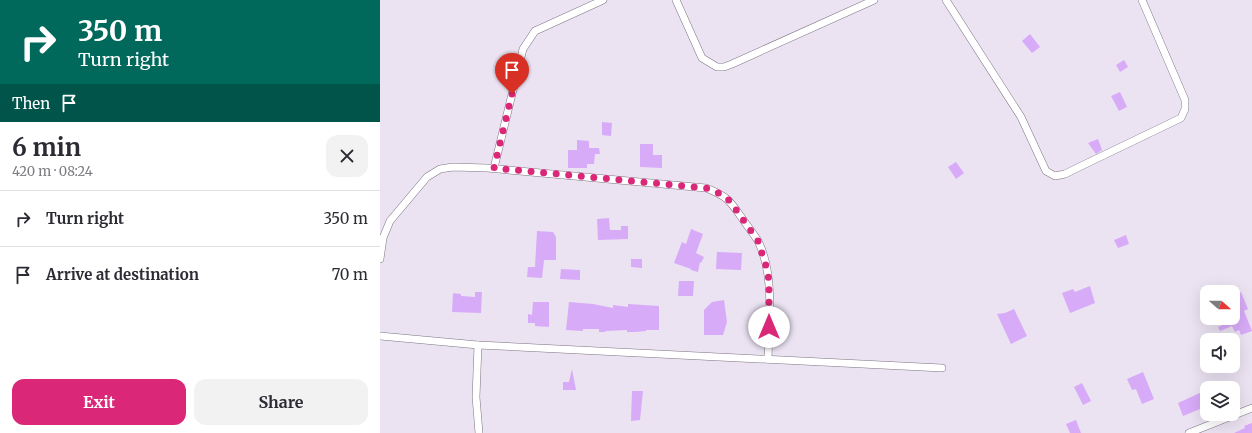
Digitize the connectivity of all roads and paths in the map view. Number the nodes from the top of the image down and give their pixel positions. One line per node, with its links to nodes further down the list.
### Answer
1 (603, 0): 6 (street)
2 (676, 0): 3 (street)
3 (874, 0)
4 (946, 0): 5 (street)
5 (1142, 0)
6 (494, 168): 7 (street); 10 (street)
7 (380, 258)
8 (380, 336): 9 (street)
9 (478, 345): 10 (street); 13 (street)
10 (768, 359): 11 (street)
11 (942, 368)
12 (1252, 408): 14 (street)
13 (479, 433)
14 (1189, 433)

